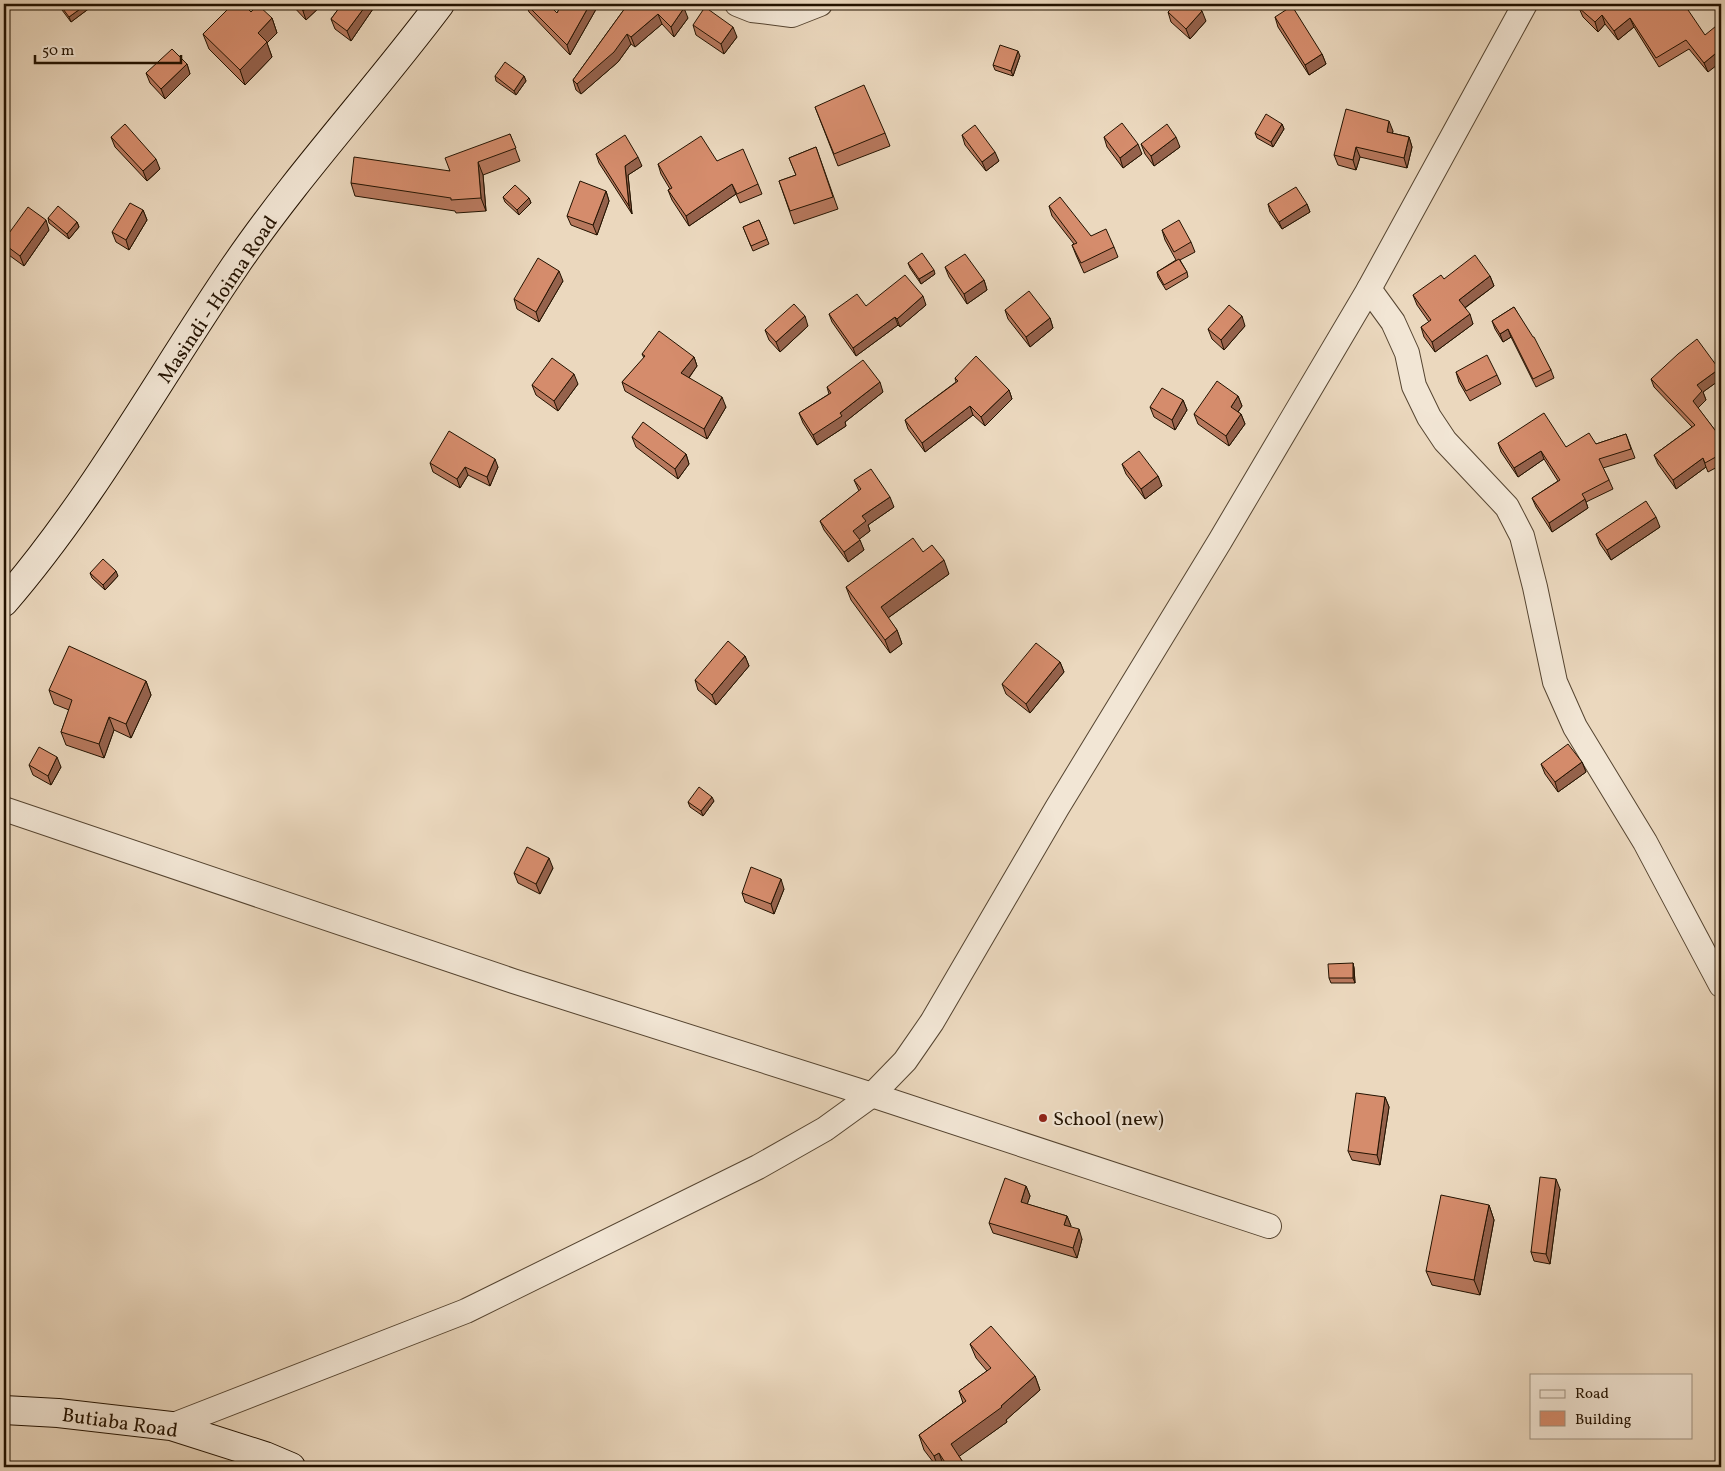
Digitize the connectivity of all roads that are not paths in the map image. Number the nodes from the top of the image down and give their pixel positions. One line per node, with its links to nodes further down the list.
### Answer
1 (440, 4): 6 (main road, Masindi - Hoima Road)
2 (737, 4): 3 (street)
3 (820, 4)
4 (1525, 4): 5 (street)
5 (1369, 289): 8 (street); 9 (street)
6 (4, 602)
7 (4, 809): 9 (street)
8 (1721, 985)
9 (872, 1095): 10 (street); 12 (street)
10 (1269, 1226)
11 (4, 1410): 12 (main road, Butiaba Road)
12 (171, 1426): 13 (main road, Butiaba Road)
13 (291, 1467)

